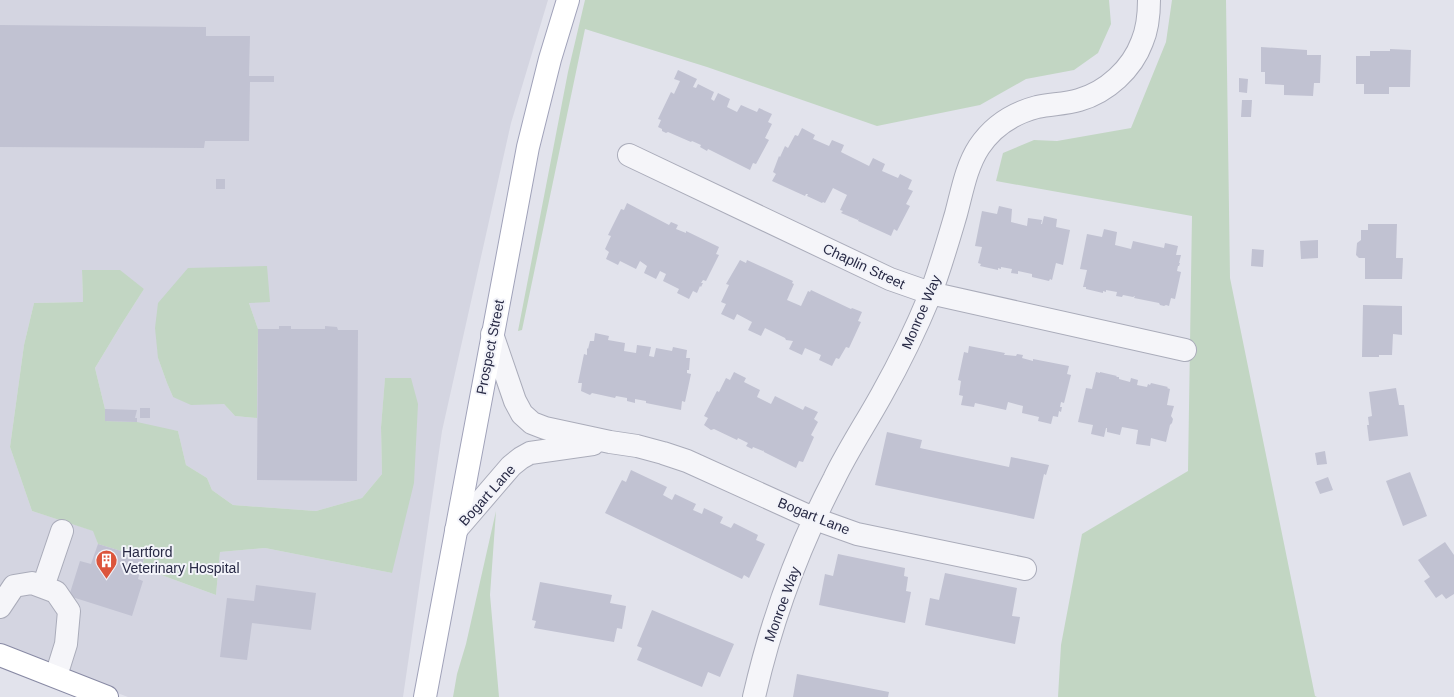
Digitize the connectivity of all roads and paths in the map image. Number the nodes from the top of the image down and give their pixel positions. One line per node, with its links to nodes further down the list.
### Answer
1 (568, 0): 5 (main road, Prospect Street)
2 (1149, 0): 4 (street, Monroe Way)
3 (629, 154): 4 (street, Chaplin Street)
4 (930, 293): 6 (street, Chaplin Street); 8 (street, Monroe Way)
5 (492, 334): 7 (street, Bogart Lane); 9 (main road, Prospect Street)
6 (1186, 350)
7 (610, 442): 8 (street, Bogart Lane); 9 (street, Bogart Lane)
8 (815, 519): 11 (street, Bogart Lane); 18 (street, Monroe Way)
9 (456, 530): 17 (main road, Prospect Street)
10 (62, 531): 12 (street)
11 (1025, 569)
12 (43, 587): 13 (street); 15 (street)
13 (0, 607)
14 (0, 654): 15 (main road)
15 (56, 676): 16 (main road)
16 (107, 697)
17 (425, 697)
18 (754, 697)

